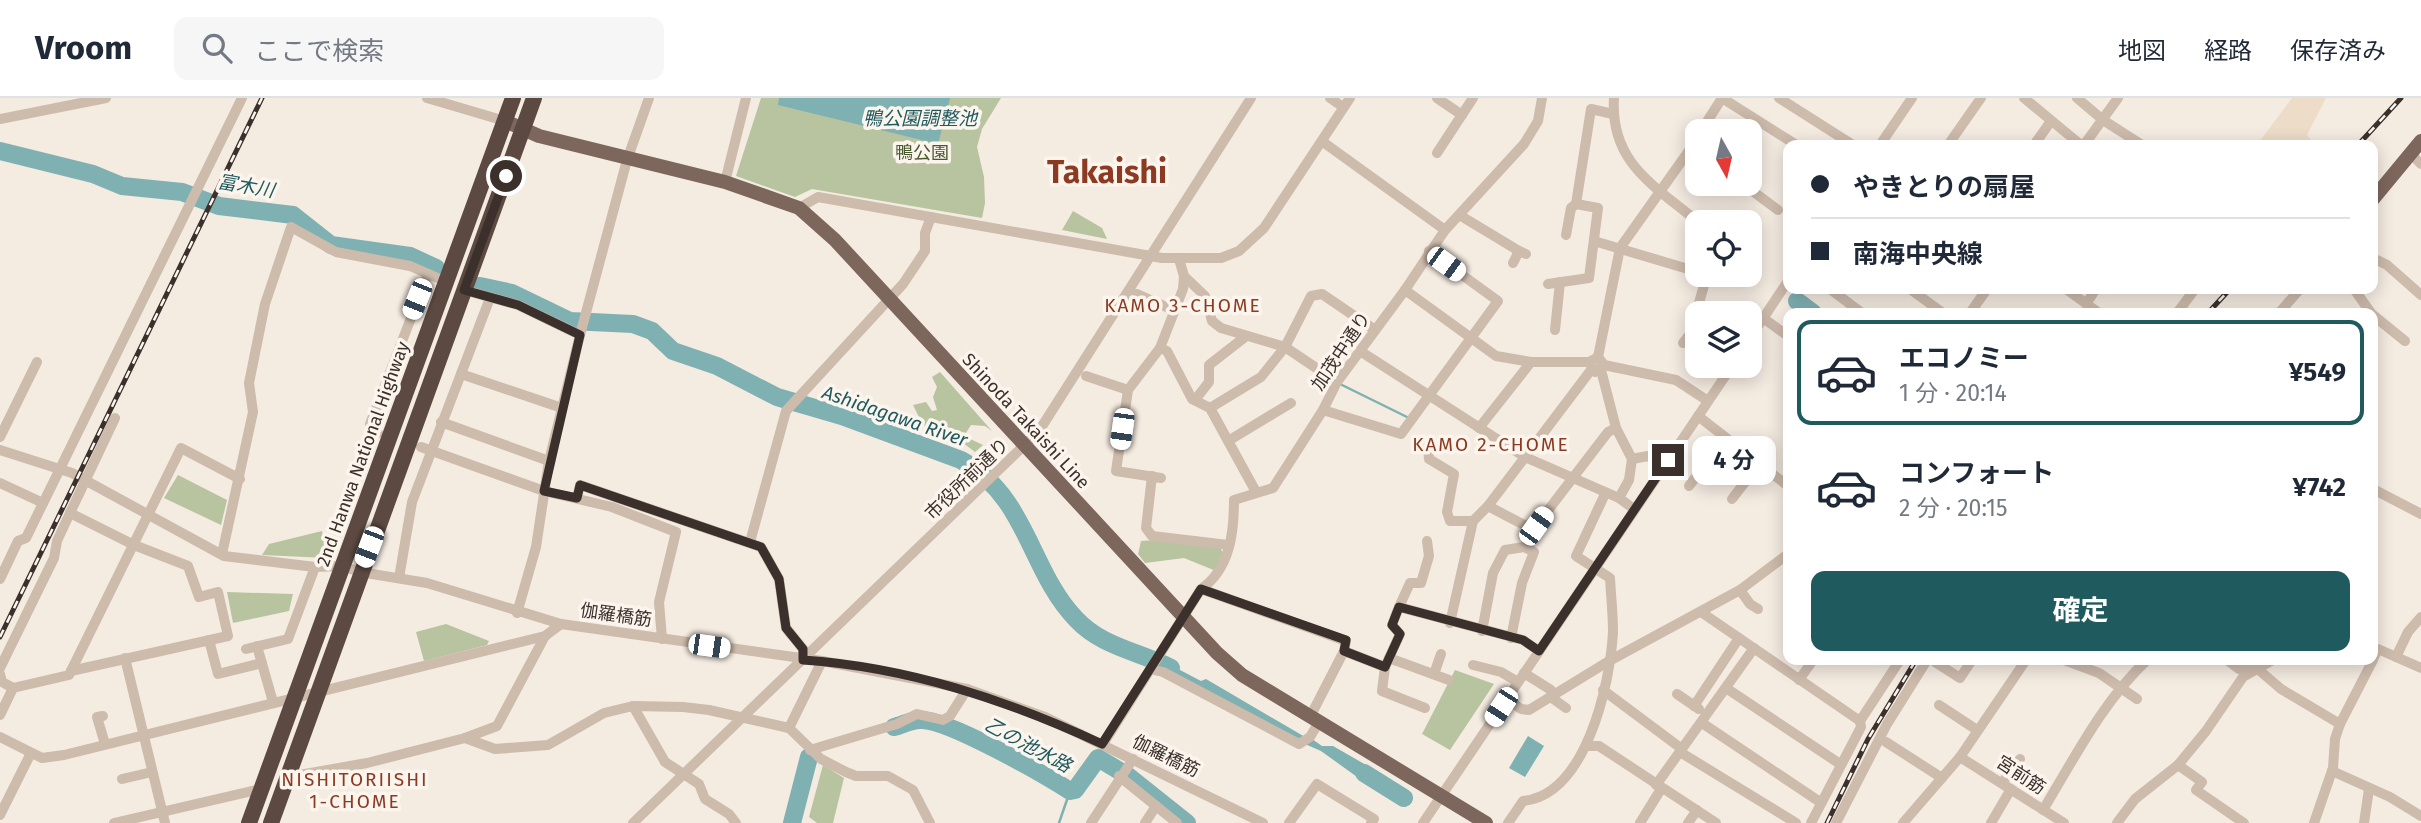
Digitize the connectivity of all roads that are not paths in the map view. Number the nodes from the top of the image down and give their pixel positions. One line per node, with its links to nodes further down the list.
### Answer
1 (106, 98): 24 (street)
2 (242, 98): 130 (street)
3 (427, 98): 27 (street)
4 (513, 98): 27 (highway, 2nd Hanwa National Highway)
5 (534, 98): 29 (highway)
6 (649, 98): 43 (street)
7 (746, 98): 44 (street)
8 (1251, 98): 59 (street, 市役所前通り)
9 (1330, 98): 21 (street)
10 (1437, 98): 23 (street)
11 (1473, 98): 23 (street)
12 (1542, 98): 52 (street, 加茂中通り)
13 (1614, 98): 22 (street)
14 (1722, 98): 25 (street); 30 (street)
15 (1779, 98): 31 (street)
16 (1912, 98): 32 (street)
17 (1981, 98): 33 (street)
18 (2024, 98): 28 (street)
19 (2077, 98): 26 (street)
20 (2118, 98): 26 (street)
21 (1347, 103): 39 (street)
22 (1613, 114): 45 (street); 48 (street)
23 (1462, 115): 40 (street)
24 (0, 119)
25 (1709, 119)
26 (2103, 120): 36 (street); 37 (street)
27 (505, 121): 29 (main road, Shinoda Takaishi Line); 66 (highway, 2nd Hanwa National Highway)
28 (2051, 121): 34 (street); 35 (street)
29 (523, 130): 43 (main road, Shinoda Takaishi Line); 68 (highway)
30 (1790, 140)
31 (1845, 140)
32 (1883, 140)
33 (1952, 140)
34 (2038, 140)
35 (2076, 140)
36 (2087, 140)
37 (2131, 140)
38 (2421, 141): 42 (main road)
39 (1324, 142): 54 (street); 60 (street)
40 (1437, 153)
41 (1685, 159): 45 (street)
42 (2416, 159): 46 (main road)
43 (627, 160): 44 (main road, Shinoda Takaishi Line); 87 (street)
44 (725, 182): 49 (main road, Shinoda Takaishi Line)
45 (1662, 191): 50 (street); 57 (street)
46 (2378, 194)
47 (1760, 196): 51 (street)
48 (1576, 204): 55 (street); 56 (street)
49 (799, 208): 53 (street); 78 (main road, Shinoda Takaishi Line)
50 (1685, 211)
51 (1779, 211)
52 (1461, 216): 54 (street, 加茂中通り); 62 (street)
53 (931, 217): 59 (street); 78 (street)
54 (1444, 230): 58 (street, 加茂中通り)
55 (1566, 235)
56 (1594, 241): 57 (street); 89 (street)
57 (1620, 247): 63 (street); 99 (street)
58 (1429, 251): 69 (street, 加茂中通り); 92 (street)
59 (1153, 255): 60 (street); 121 (street, 市役所前通り)
60 (1179, 259): 65 (street)
61 (2378, 260): 76 (street)
62 (1513, 263)
63 (1685, 268)
64 (428, 274): 66 (street); 118 (street); 131 (street)
65 (1184, 276): 84 (street); 91 (street)
66 (447, 282): 157 (highway, 2nd Hanwa National Highway)
67 (1783, 288): 85 (street)
68 (464, 290): 77 (street); 160 (highway)
69 (1405, 290): 88 (street, 加茂中通り); 92 (street)
70 (1137, 294): 84 (street)
71 (1837, 294): 80 (street)
72 (1917, 294): 81 (street)
73 (2073, 294): 79 (street)
74 (2093, 294): 79 (street)
75 (2296, 294): 83 (street)
76 (2421, 295)
77 (490, 298): 87 (street); 100 (street)
78 (889, 300): 121 (main road, Shinoda Takaishi Line); 152 (street)
79 (2086, 304): 82 (street)
80 (1855, 308)
81 (1936, 308)
82 (2092, 308)
83 (2283, 308)
84 (1173, 310): 95 (street)
85 (1763, 318): 90 (street)
86 (2378, 319): 93 (street)
87 (583, 326): 109 (street)
88 (1375, 330): 94 (street); 96 (street, 加茂中通り)
89 (1555, 330)
90 (1783, 332)
91 (1245, 337): 94 (street); 106 (street)
92 (1471, 339): 98 (street); 105 (street)
93 (2405, 341)
94 (1285, 347): 103 (street); 110 (street)
95 (1160, 348): 104 (street); 106 (street)
96 (1360, 351): 103 (street, 加茂中通り); 105 (street)
97 (37, 362): 115 (street)
98 (1531, 362): 99 (street); 116 (street)
99 (1597, 365): 107 (street); 117 (street); 125 (street)
100 (461, 374): 109 (street); 114 (street)
101 (1086, 376): 104 (street)
102 (1723, 378): 107 (street)
103 (1337, 382): 111 (street, 加茂中通り)
104 (1128, 390): 154 (street)
105 (1428, 395): 111 (street); 116 (street)
106 (1195, 400): 110 (street)
107 (1708, 401): 112 (street)
108 (1291, 403): 120 (street)
109 (562, 408): 127 (street)
110 (1210, 408): 120 (street)
111 (1323, 410): 138 (street, 加茂中通り)
112 (1698, 416): 119 (street); 129 (street)
113 (115, 418): 133 (street)
114 (441, 422): 123 (street); 127 (street)
115 (2, 427)
116 (1479, 428): 125 (street)
117 (1616, 428): 126 (street); 132 (street)
118 (378, 433)
119 (1725, 438): 128 (street); 136 (street)
120 (1228, 441): 138 (street)
121 (1024, 447): 170 (main road, Shinoda Takaishi Line); 186 (street, 市役所前通り)
122 (1428, 447): 150 (street)
123 (426, 449): 137 (street); 161 (street)
124 (0, 450): 130 (street)
125 (1525, 457): 132 (street); 145 (street)
126 (1632, 459): 129 (street); 142 (street)
127 (549, 461): 137 (street)
128 (1759, 464): 134 (street); 143 (street)
129 (1664, 466): 146 (street)
130 (61, 469): 133 (street); 144 (street)
131 (240, 478): 149 (street); 155 (street)
132 (1571, 478): 140 (street); 145 (street)
133 (85, 480): 147 (street); 149 (street)
134 (1783, 482)
135 (0, 483): 144 (street)
136 (1689, 486)
137 (544, 491): 141 (street); 167 (street)
138 (1256, 492): 154 (street, 加茂中通り)
139 (2378, 492): 148 (street)
140 (1605, 494): 142 (street); 159 (street)
141 (577, 498): 152 (street); 177 (street)
142 (1619, 498): 146 (street)
143 (1732, 499)
144 (43, 503): 162 (street)
145 (1488, 506): 150 (street)
146 (1634, 509): 159 (street)
147 (70, 513): 153 (street); 204 (street)
148 (2421, 514)
149 (149, 516): 153 (street); 155 (street)
150 (1473, 521): 171 (street)
151 (1427, 541): 165 (street)
152 (750, 542): 186 (street)
153 (134, 545): 178 (street); 207 (street)
154 (1228, 545): 163 (street, 加茂中通り)
155 (222, 554): 158 (street)
156 (1783, 563): 164 (street)
157 (342, 566): 158 (street); 160 (street, 伽羅橋筋); 221 (highway, 2nd Hanwa National Highway)
158 (315, 567): 190 (street)
159 (1595, 568): 182 (street); 188 (street)
160 (360, 572): 161 (street, 伽羅橋筋); 218 (highway)
161 (399, 578): 167 (street, 伽羅橋筋)
162 (0, 579)
163 (1201, 589): 170 (street, 加茂中通り); 181 (street)
164 (1740, 590): 166 (street); 168 (street)
165 (1399, 607): 171 (street); 189 (street)
166 (1758, 609)
167 (517, 612): 172 (street, 伽羅橋筋)
168 (1701, 612): 176 (street); 188 (street)
169 (2421, 617): 184 (street)
170 (1184, 618): 191 (street, 加茂中通り); 233 (main road, Shinoda Takaishi Line)
171 (1450, 623): 173 (street)
172 (561, 624): 174 (street); 177 (street, 伽羅橋筋)
173 (1482, 631): 175 (street); 175 (street)
174 (545, 636): 218 (street); 241 (street)
175 (1511, 638): 182 (street)
176 (1739, 638): 179 (street); 227 (street)
177 (662, 639): 186 (street, 伽羅橋筋)
178 (209, 640): 185 (street); 190 (street)
179 (1754, 648): 212 (street); 215 (street)
180 (2378, 649): 184 (street)
181 (1344, 651): 189 (street); 233 (street)
182 (1539, 651): 210 (street)
183 (1441, 654): 209 (street)
184 (2396, 657): 205 (street)
185 (125, 658): 207 (street); 239 (street)
186 (803, 660): 187 (street, 伽羅橋筋); 232 (street, 市役所前通り)
187 (822, 661): 216 (street, 伽羅橋筋); 237 (street)
188 (1609, 661): 217 (street); 220 (street)
189 (1387, 662): 209 (street); 228 (street)
190 (262, 663): 224 (street)
191 (1153, 664): 233 (street); 244 (street, 加茂中通り)
192 (1473, 665): 210 (street)
193 (1810, 665): 212 (street)
194 (1897, 665): 235 (street)
195 (1924, 665): 294 (street)
196 (1940, 665): 197 (street)
197 (1969, 665)
198 (2022, 665): 238 (street)
199 (2077, 665): 213 (street)
200 (2142, 665): 213 (street)
201 (2234, 665): 206 (street)
202 (2266, 665): 206 (street)
203 (2370, 665): 236 (street)
204 (0, 667)
205 (2421, 668)
206 (2259, 670): 236 (street); 253 (street)
207 (71, 671): 214 (street)
208 (0, 674): 214 (street)
209 (1434, 674): 211 (street)
210 (1521, 678): 220 (street); 222 (street)
211 (1449, 680)
212 (1799, 680): 235 (street)
213 (2122, 687): 223 (street); 270 (street)
214 (13, 688): 230 (street)
215 (1726, 688): 234 (street); 252 (street)
216 (967, 689): 244 (street, 伽羅橋筋); 246 (street)
217 (1603, 690): 245 (street); 247 (street)
218 (317, 693): 221 (street); 258 (highway)
219 (1677, 694): 227 (street)
220 (1551, 695): 222 (street); 229 (street)
221 (295, 697): 224 (street); 263 (highway, 2nd Hanwa National Highway)
222 (1506, 698): 265 (street)
223 (2137, 699)
224 (273, 702): 239 (street)
225 (1938, 705): 238 (street)
226 (632, 706): 232 (street); 241 (street); 256 (street)
227 (1694, 706): 234 (street)
228 (1417, 708)
229 (1566, 708)
230 (0, 715)
231 (97, 717): 243 (street)
232 (742, 718): 237 (street); 256 (street, 市役所前通り)
233 (1315, 719): 265 (main road, Shinoda Takaishi Line)
234 (1704, 719): 247 (street); 266 (street)
235 (1860, 721): 252 (street)
236 (2340, 724): 254 (street)
237 (789, 728): 246 (street)
238 (1977, 730): 249 (street)
239 (143, 734): 243 (street); 255 (street)
240 (0, 737): 248 (street)
241 (465, 738): 258 (street)
242 (1886, 742): 259 (street)
243 (104, 744): 248 (street)
244 (1102, 744): 250 (street, 伽羅橋筋)
245 (1587, 746): 262 (street); 288 (street)
246 (810, 750): 279 (street)
247 (1681, 750): 262 (street); 292 (street)
248 (31, 752): 271 (street)
249 (1960, 757): 259 (street); 261 (street, 宮前筋)
250 (1133, 759): 257 (street); 283 (street, 伽羅橋筋)
251 (2020, 759): 261 (street)
252 (1840, 764): 266 (street)
253 (2178, 765): 298 (street); 299 (street)
254 (2332, 771): 264 (street); 300 (street)
255 (152, 772): 260 (street); 268 (street)
256 (684, 774): 277 (street, 市役所前通り); 278 (street)
257 (1121, 774): 267 (street); 280 (street)
258 (288, 777): 276 (highway)
259 (1942, 778): 295 (street)
260 (122, 779)
261 (2007, 786): 270 (street, 宮前筋); 296 (street)
262 (1659, 787): 269 (street); 289 (street)
263 (261, 789): 268 (street); 275 (highway, 2nd Hanwa National Highway)
264 (2369, 789): 272 (street); 301 (street)
265 (1437, 802): 286 (street); 287 (main road, Shinoda Takaishi Line)
266 (1820, 802): 293 (street)
267 (1156, 807): 281 (street); 282 (street)
268 (162, 810): 273 (street); 274 (street)
269 (1697, 810): 290 (street); 291 (street)
270 (2043, 810): 297 (street, 宮前筋)
271 (0, 815)
272 (2421, 816)
273 (114, 823)
274 (165, 823)
275 (249, 823)
276 (271, 823)
277 (633, 823)
278 (736, 823)
279 (930, 823)
280 (1091, 823)
281 (1145, 823)
282 (1177, 823)
283 (1263, 823)
284 (1289, 823): 285 (street)
285 (1371, 823)
286 (1423, 823)
287 (1486, 823)
288 (1508, 823)
289 (1640, 823)
290 (1688, 823)
291 (1716, 823)
292 (1796, 823)
293 (1811, 823)
294 (1836, 823)
295 (1903, 823)
296 (1991, 823)
297 (2064, 823)
298 (2117, 823)
299 (2244, 823)
300 (2314, 823)
301 (2364, 823)

